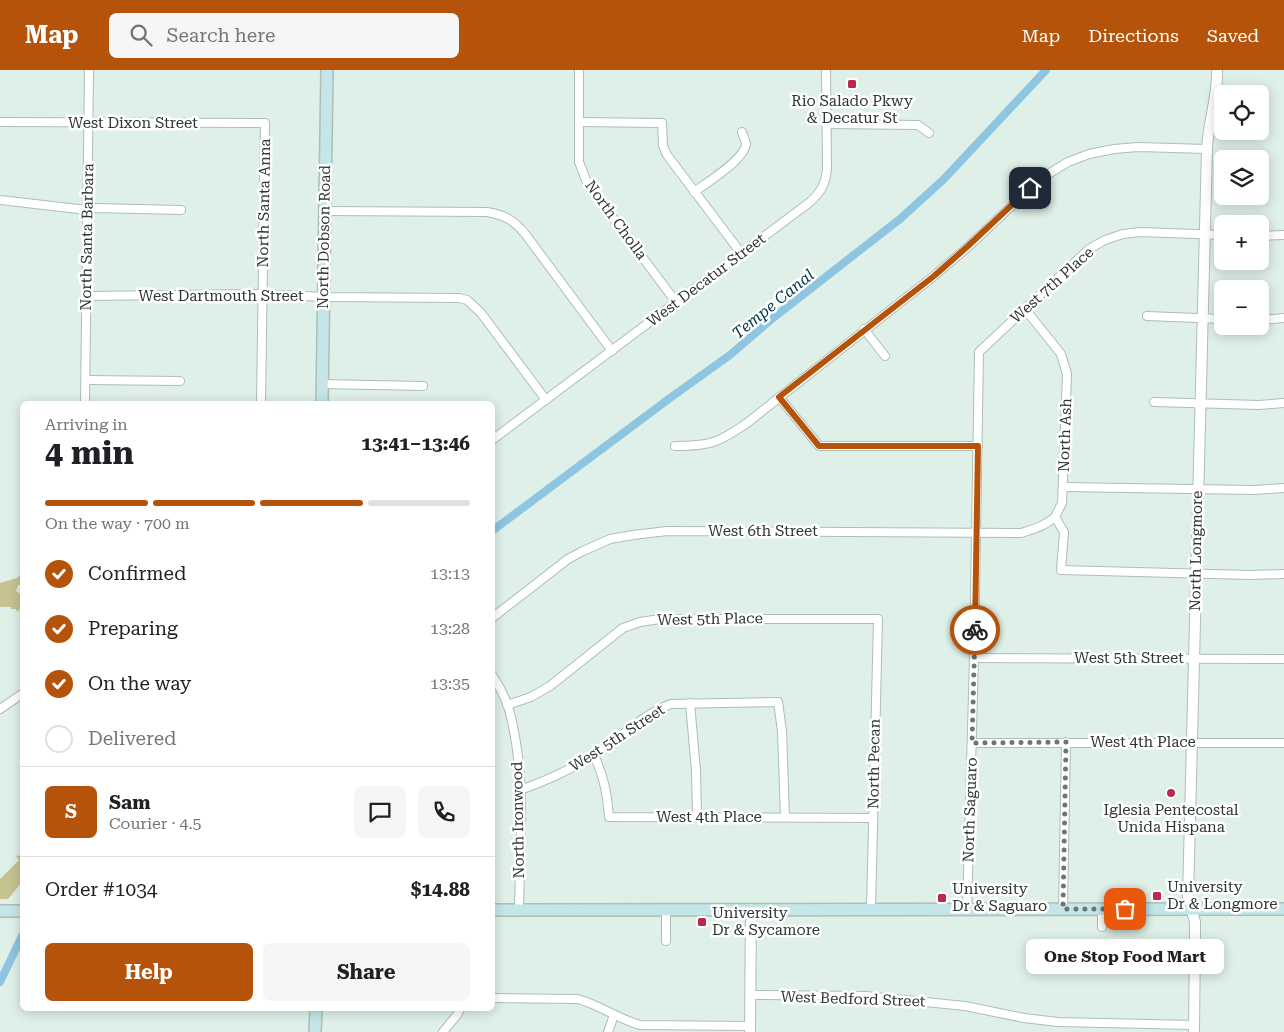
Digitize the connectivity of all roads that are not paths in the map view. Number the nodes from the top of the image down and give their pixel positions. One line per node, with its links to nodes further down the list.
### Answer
1 (89, 70): 8 (street, North Santa Barbara)
2 (327, 70): 18 (main road, North Dobson Road)
3 (579, 70): 7 (street, North Cholla)
4 (826, 70): 10 (street, West Decatur Street)
5 (1217, 70): 13 (street, North Longmore)
6 (0, 122): 8 (street, West Dixon Street)
7 (580, 122): 14 (street); 27 (street, North Cholla)
8 (89, 123): 9 (street, West Dixon Street); 16 (street, North Santa Barbara)
9 (266, 123): 24 (street, North Santa Anna)
10 (826, 124): 12 (street); 23 (street, West Decatur Street)
11 (742, 132): 14 (street)
12 (929, 133)
13 (1207, 149): 19 (street, North Longmore); 34 (street)
14 (694, 192): 23 (street)
15 (0, 200): 16 (street)
16 (87, 210): 17 (street); 25 (street, North Santa Barbara)
17 (181, 210)
18 (325, 211): 26 (main road, North Dobson Road); 35 (street)
19 (1204, 234): 20 (street, West 7th Place); 28 (street, West 7th Place); 31 (street, North Longmore)
20 (1214, 235)
21 (1284, 235): 22 (street)
22 (1269, 236)
23 (741, 253): 27 (street, West Decatur Street)
24 (262, 294): 25 (street, West Dartmouth Street); 26 (street, West Dartmouth Street); 45 (street, North Santa Anna)
25 (86, 296): 38 (street, North Santa Barbara)
26 (324, 297): 40 (main road, North Dobson Road); 43 (street, West Dartmouth Street)
27 (676, 302): 35 (street, West Decatur Street)
28 (1025, 310): 36 (street, West 7th Place); 53 (street, North Ash)
29 (1147, 316): 31 (street)
30 (1284, 318): 33 (street)
31 (1202, 319): 32 (street); 49 (street, North Longmore)
32 (1214, 319)
33 (1269, 319)
34 (864, 329): 37 (street); 42 (street)
35 (612, 351): 43 (street, West Decatur Street)
36 (979, 352): 52 (street, North Saguaro)
37 (885, 356)
38 (86, 380): 39 (street); 44 (street, North Santa Barbara)
39 (180, 381)
40 (322, 384): 41 (street); 46 (main road, North Dobson Road)
41 (423, 386)
42 (779, 397): 51 (street); 52 (street)
43 (546, 400): 50 (street, West Decatur Street)
44 (85, 401)
45 (261, 401)
46 (322, 401)
47 (1154, 402): 49 (street)
48 (1284, 403): 49 (street)
49 (1200, 404): 55 (street, North Longmore)
50 (495, 438)
51 (674, 446)
52 (978, 446): 57 (street, North Saguaro)
53 (1063, 487): 55 (street); 56 (street, North Ash)
54 (1284, 488): 55 (street)
55 (1197, 489): 58 (street, North Longmore)
56 (1055, 517): 57 (street, West 6th Street); 58 (street)
57 (976, 533): 60 (street, West 6th Street); 62 (street, North Saguaro)
58 (1196, 574): 59 (street); 63 (street, North Longmore)
59 (1284, 574)
60 (495, 616)
61 (878, 618): 68 (street, West 5th Place); 78 (street, North Pecan)
62 (974, 658): 63 (street, West 5th Street); 72 (street, North Saguaro)
63 (1193, 658): 64 (street, West 5th Street); 71 (street, North Longmore)
64 (1284, 659)
65 (495, 681): 68 (street, North Ironwood)
66 (20, 695): 69 (street)
67 (690, 703): 74 (street, West 5th Street); 76 (street); 77 (street, West 5th Street)
68 (507, 705): 75 (street, North Ironwood)
69 (0, 708)
70 (1066, 742): 71 (street, West 4th Place); 72 (street, West 4th Place); 84 (street)
71 (1191, 742): 73 (street, West 4th Place); 79 (street, North Longmore)
72 (972, 743): 83 (street, North Saguaro)
73 (1284, 743)
74 (594, 755): 75 (street, West 5th Street); 76 (street, West 4th Place)
75 (520, 790): 89 (street, North Ironwood)
76 (697, 816): 77 (street, West 4th Place)
77 (785, 817): 78 (street, West 4th Place)
78 (873, 818): 82 (street, North Pecan)
79 (1192, 908): 85 (main road); 86 (main road); 98 (street, North Longmore)
80 (666, 909): 81 (main road); 89 (main road); 92 (street)
81 (751, 909): 82 (main road); 93 (street)
82 (872, 909): 83 (main road)
83 (967, 909): 84 (main road)
84 (1063, 909): 85 (main road)
85 (1102, 909): 91 (street)
86 (1284, 909)
87 (20, 910): 90 (main road)
88 (495, 910): 89 (main road)
89 (519, 910)
90 (0, 911)
91 (1102, 927)
92 (666, 941)
93 (750, 995): 98 (street, West Bedford Street); 99 (street)
94 (495, 998): 97 (street)
95 (316, 1011): 100 (main road)
96 (459, 1011): 101 (street)
97 (614, 1015): 99 (street); 102 (street)
98 (1194, 1028)
99 (750, 1029)
100 (316, 1032)
101 (443, 1032)
102 (608, 1032)

